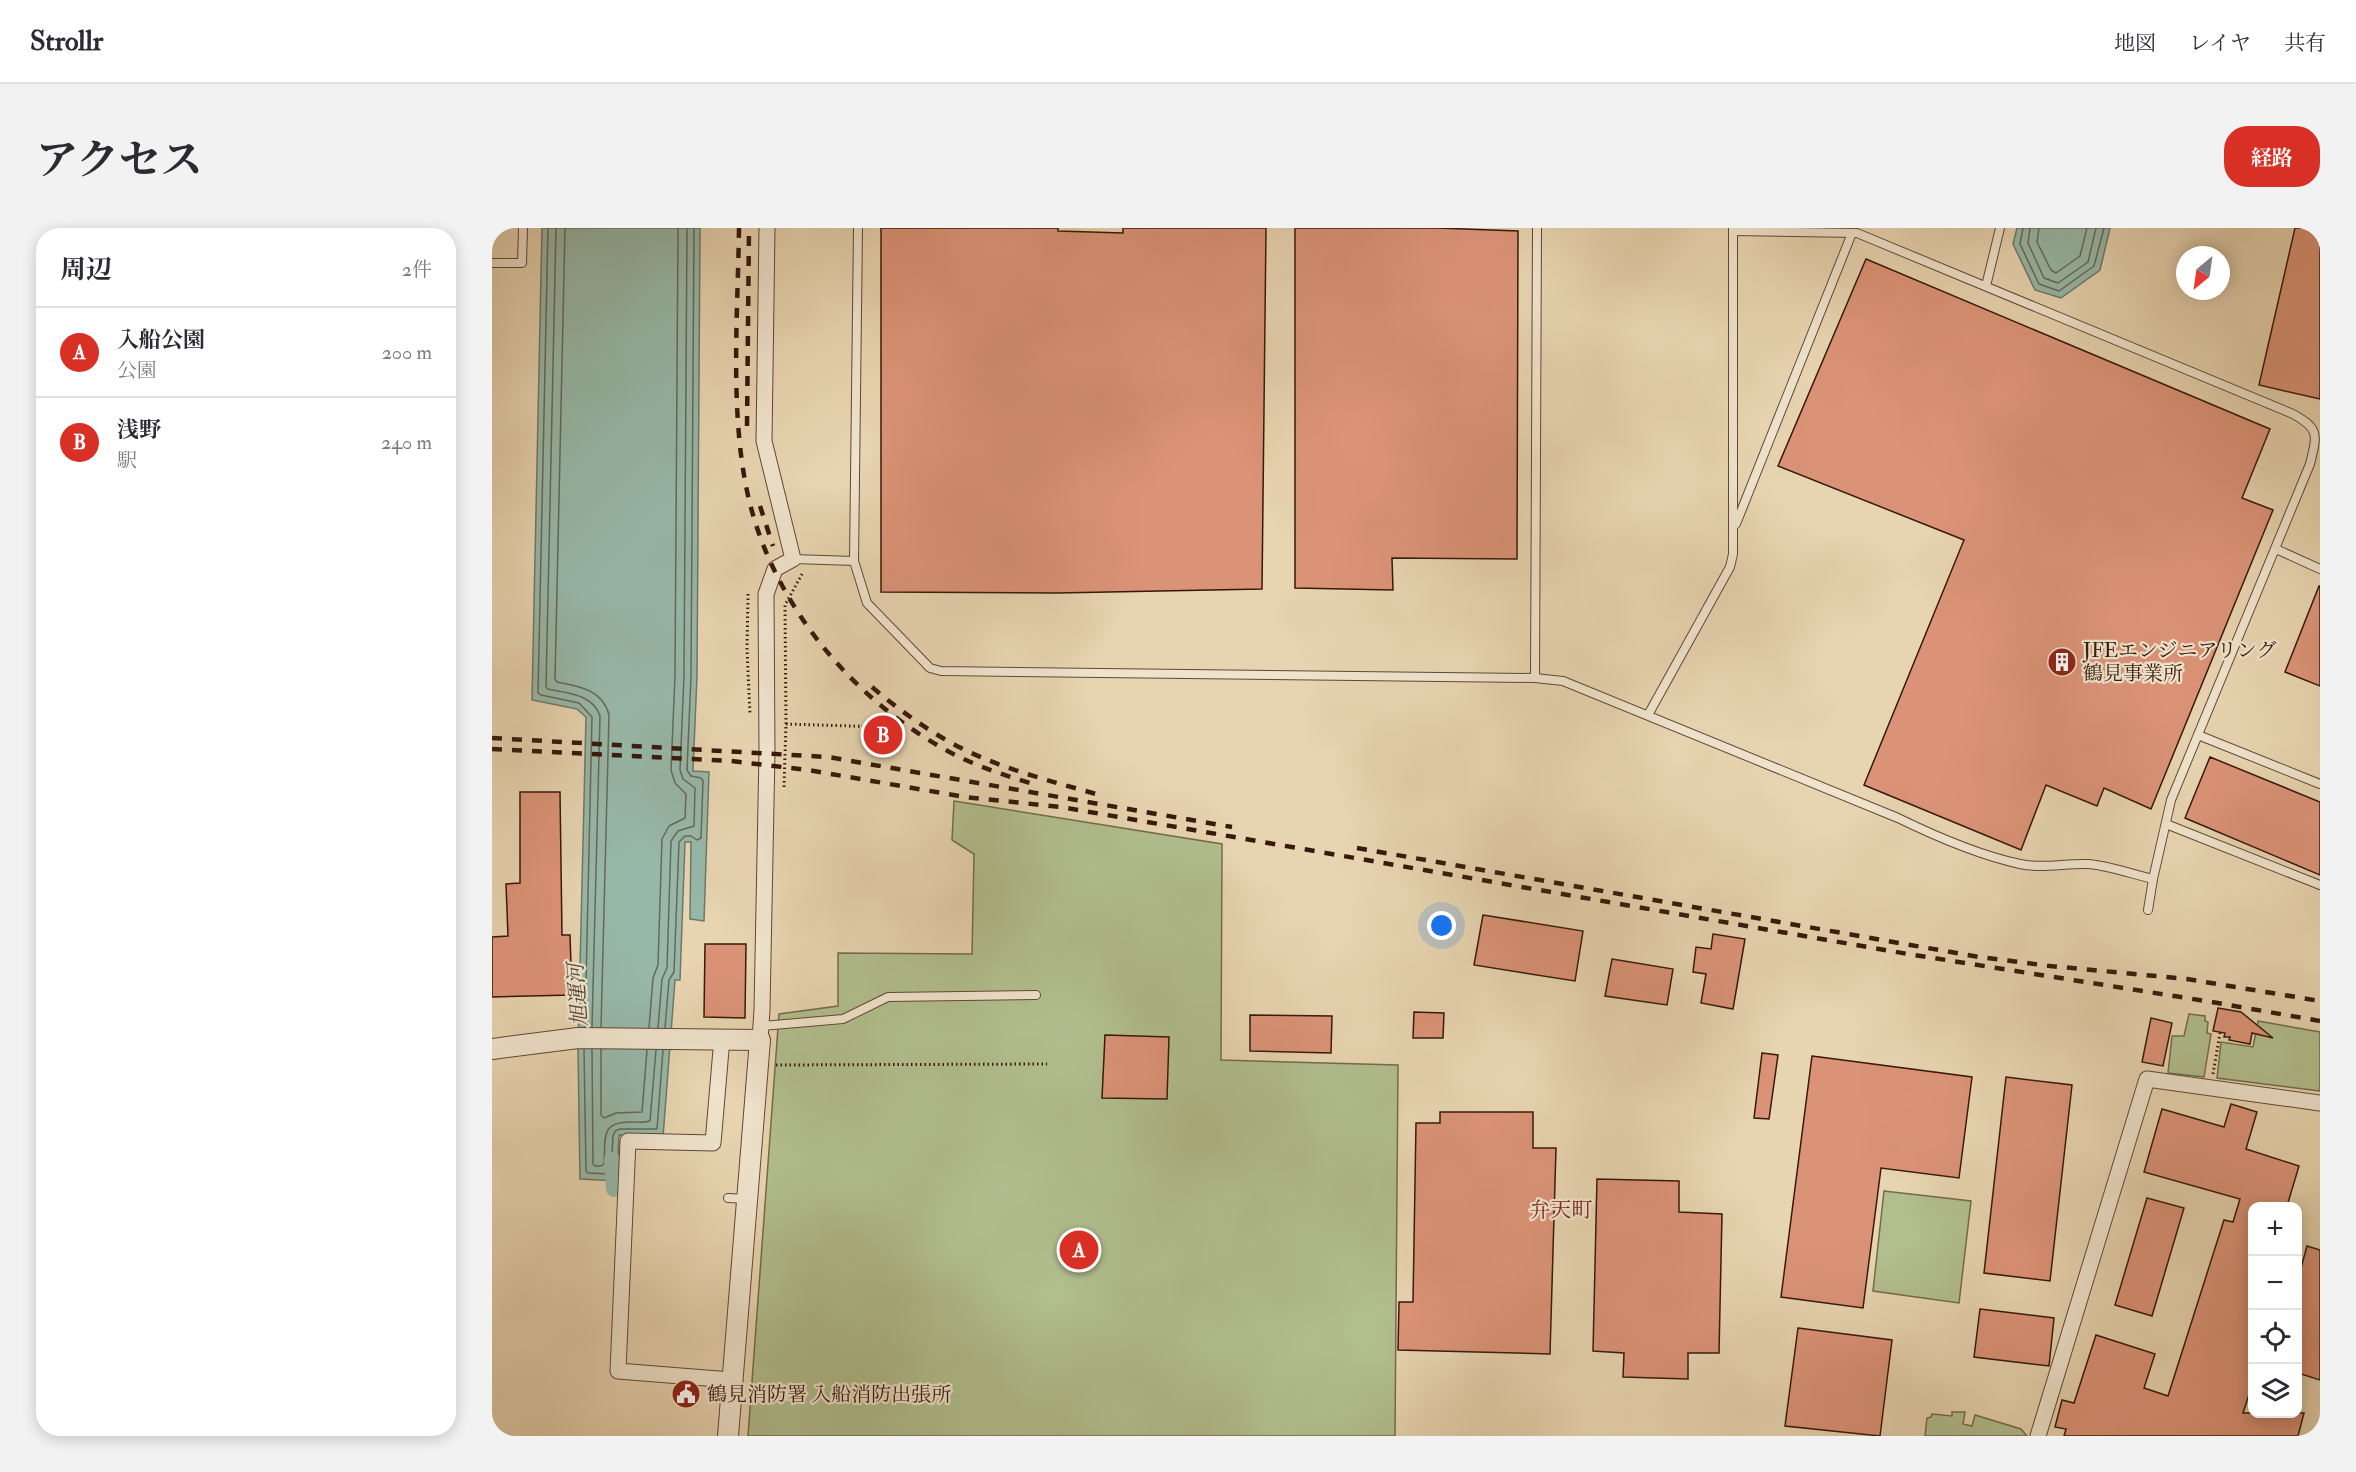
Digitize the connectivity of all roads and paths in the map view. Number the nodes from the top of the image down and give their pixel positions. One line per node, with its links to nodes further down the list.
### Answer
1 (523, 228): 8 (lane)
2 (768, 228): 12 (street)
3 (858, 228): 13 (lane)
4 (1537, 228): 15 (lane)
5 (2000, 228): 9 (lane)
6 (1733, 229): 7 (lane); 10 (lane)
7 (1852, 232): 9 (lane); 10 (lane)
8 (492, 263)
9 (1986, 286): 11 (lane)
10 (1734, 528): 16 (lane)
11 (2276, 549): 14 (lane); 19 (lane)
12 (794, 559): 13 (lane); 26 (street)
13 (854, 561): 15 (lane)
14 (2320, 568)
15 (1535, 678): 16 (lane)
16 (1648, 715): 22 (lane)
17 (786, 724): 18 (path)
18 (882, 727)
19 (2198, 735): 20 (lane); 21 (lane)
20 (2320, 784)
21 (2166, 824): 22 (lane); 23 (lane)
22 (2153, 879): 24 (lane)
23 (2320, 885)
24 (2148, 910)
25 (1036, 995): 26 (lane)
26 (761, 1033): 28 (street); 34 (street)
27 (2220, 1033): 32 (path)
28 (722, 1038): 29 (street); 34 (street)
29 (492, 1049)
30 (1047, 1064): 31 (path)
31 (771, 1065)
32 (2211, 1088): 33 (street); 36 (street)
33 (2320, 1103)
34 (731, 1380): 35 (street)
35 (728, 1436)
36 (2038, 1436)

